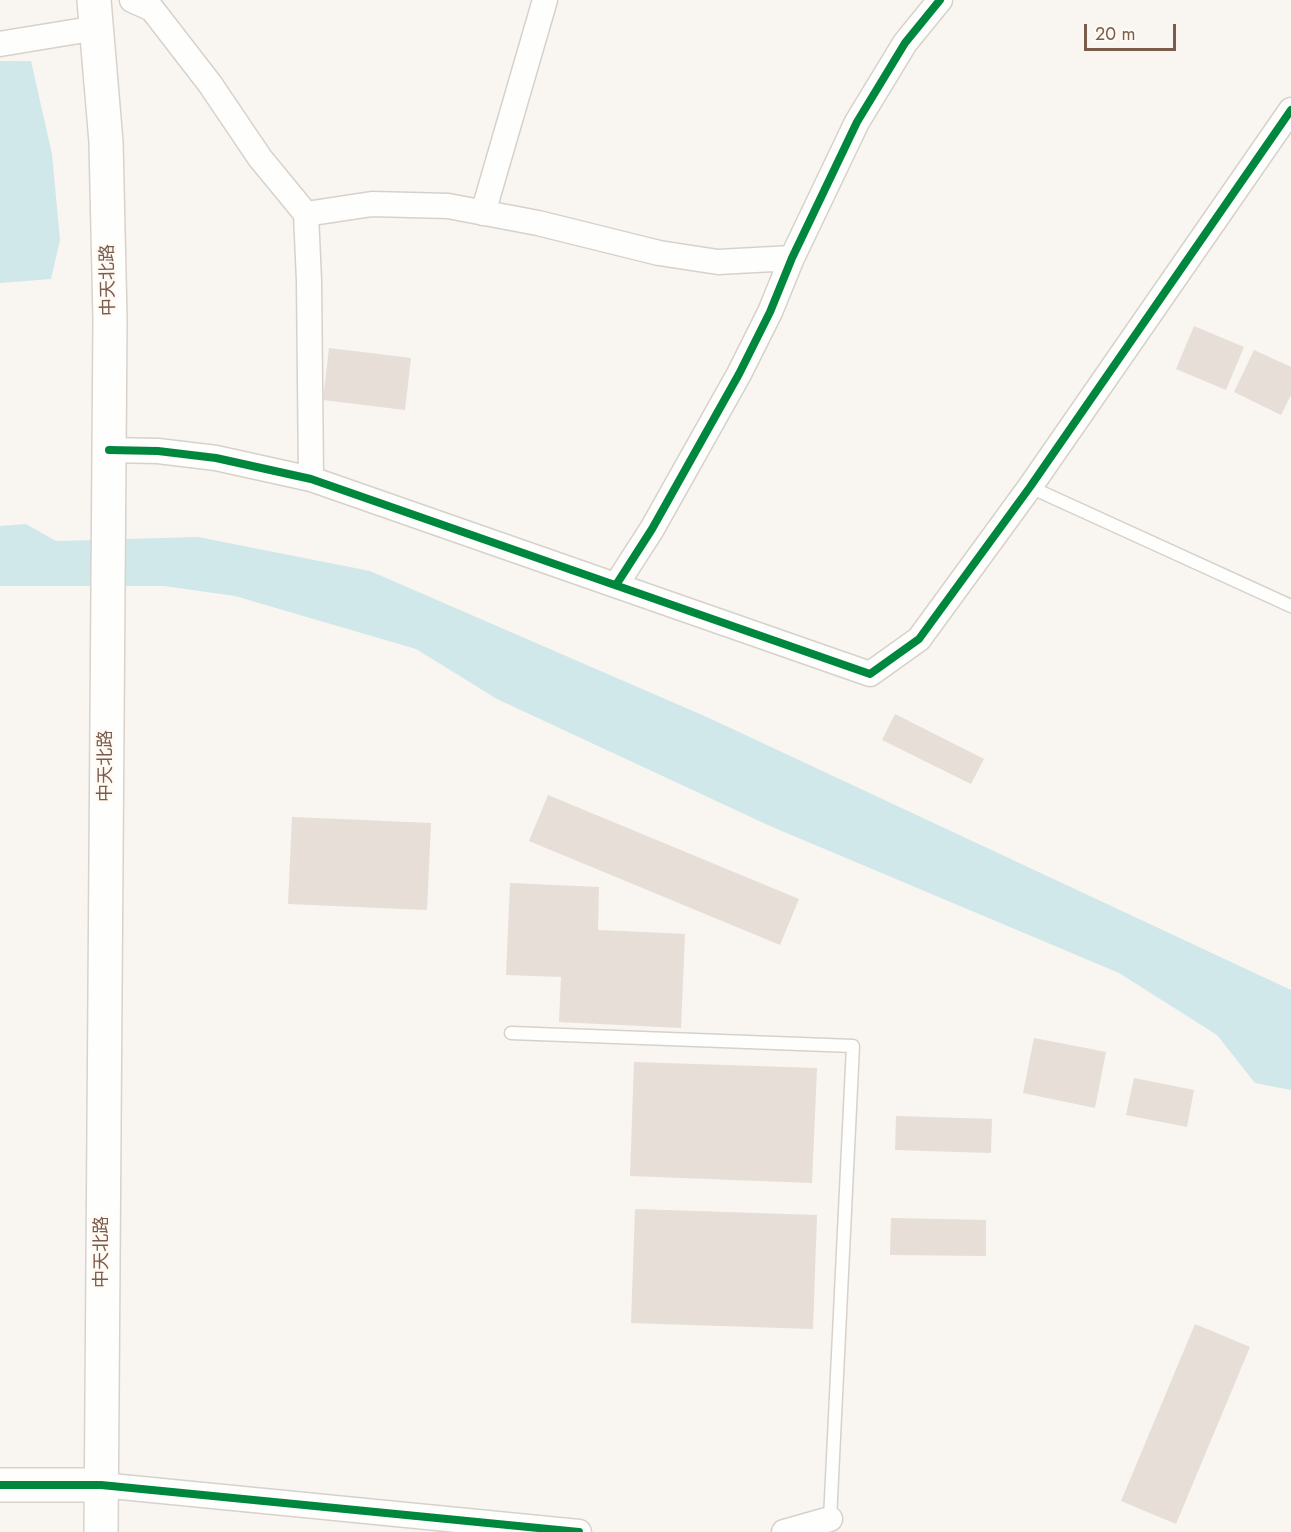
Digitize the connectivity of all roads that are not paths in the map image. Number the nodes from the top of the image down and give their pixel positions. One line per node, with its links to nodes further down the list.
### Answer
1 (132, 0): 8 (street)
2 (545, 0): 7 (street)
3 (940, 0): 9 (street)
4 (96, 14): 5 (street); 10 (main road, 中天北路)
5 (0, 44)
6 (1291, 110): 12 (street)
7 (483, 213): 8 (street); 9 (street)
8 (306, 214): 11 (street)
9 (792, 258): 13 (street)
10 (109, 450): 11 (street); 17 (main road, 中天北路)
11 (311, 479): 13 (street)
12 (1030, 488): 13 (street); 14 (lane)
13 (616, 585)
14 (1291, 606)
15 (511, 1033): 18 (lane)
16 (0, 1485): 17 (main road)
17 (101, 1485): 19 (main road, 中天北路); 20 (street)
18 (830, 1519): 21 (street)
19 (101, 1532)
20 (579, 1532)
21 (784, 1532)

